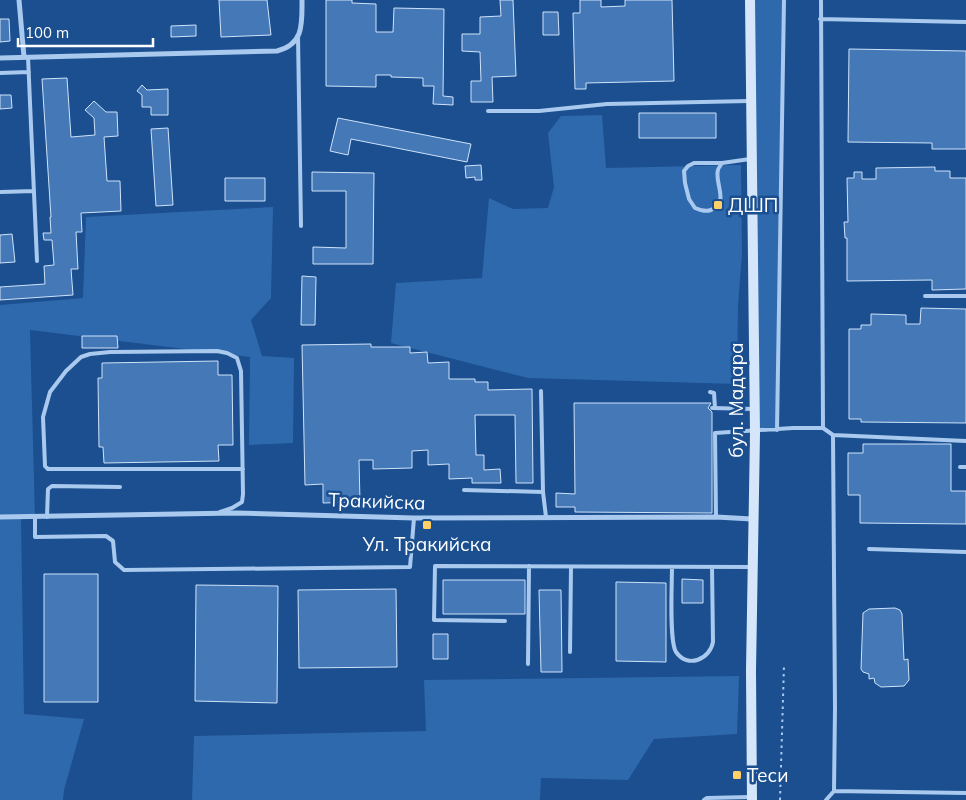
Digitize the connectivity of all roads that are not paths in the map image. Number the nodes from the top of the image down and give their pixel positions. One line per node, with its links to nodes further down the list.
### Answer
1 (19, 0): 9 (street)
2 (302, 0): 8 (street)
3 (750, 0): 13 (main road, бул. Мадара)
4 (784, 0): 27 (lane)
5 (821, 0): 6 (lane)
6 (820, 19): 7 (lane); 26 (lane)
7 (966, 22)
8 (298, 36): 9 (street); 19 (lane)
9 (26, 57): 10 (street); 11 (lane)
10 (0, 58)
11 (29, 72): 12 (lane); 17 (lane)
12 (0, 73)
13 (751, 101): 14 (lane); 15 (main road, бул. Мадара)
14 (488, 111)
15 (752, 158): 16 (lane); 25 (main road, бул. Мадара)
16 (722, 163): 16 (lane)
17 (34, 191): 18 (lane); 20 (lane)
18 (1, 192)
19 (301, 226)
20 (37, 261)
21 (925, 296): 22 (lane)
22 (966, 296)
23 (541, 391): 36 (lane)
24 (710, 392): 25 (lane)
25 (754, 409): 28 (main road, бул. Мадара)
26 (823, 428): 27 (lane); 29 (lane)
27 (777, 430): 28 (lane)
28 (754, 431): 42 (lane); 44 (main road, бул. Мадара)
29 (833, 435): 30 (lane); 55 (lane)
30 (966, 441)
31 (960, 466): 32 (lane)
32 (966, 467)
33 (243, 469): 33 (lane); 37 (lane)
34 (120, 487): 40 (lane)
35 (464, 490): 36 (lane)
36 (543, 492): 41 (lane)
37 (215, 514): 40 (street, Тракийска); 43 (street, Тракийска)
38 (0, 517): 39 (street, Тракийска)
39 (35, 517): 40 (street, Тракийска); 43 (lane)
40 (47, 517)
41 (546, 517): 42 (street, Тракийска); 43 (street, Тракийска)
42 (716, 517): 44 (street, Тракийска)
43 (414, 518)
44 (752, 519): 51 (main road, бул. Мадара)
45 (869, 549): 46 (lane)
46 (966, 552)
47 (529, 566): 48 (lane); 52 (lane); 54 (lane)
48 (571, 567): 49 (lane); 53 (lane)
49 (672, 567): 50 (lane); 50 (lane)
50 (712, 567): 51 (lane)
51 (752, 567): 57 (main road, бул. Мадара)
52 (505, 621)
53 (570, 652)
54 (528, 664)
55 (834, 791): 56 (lane); 59 (lane)
56 (966, 793)
57 (752, 798): 58 (lane)
58 (704, 800)
59 (826, 800)

